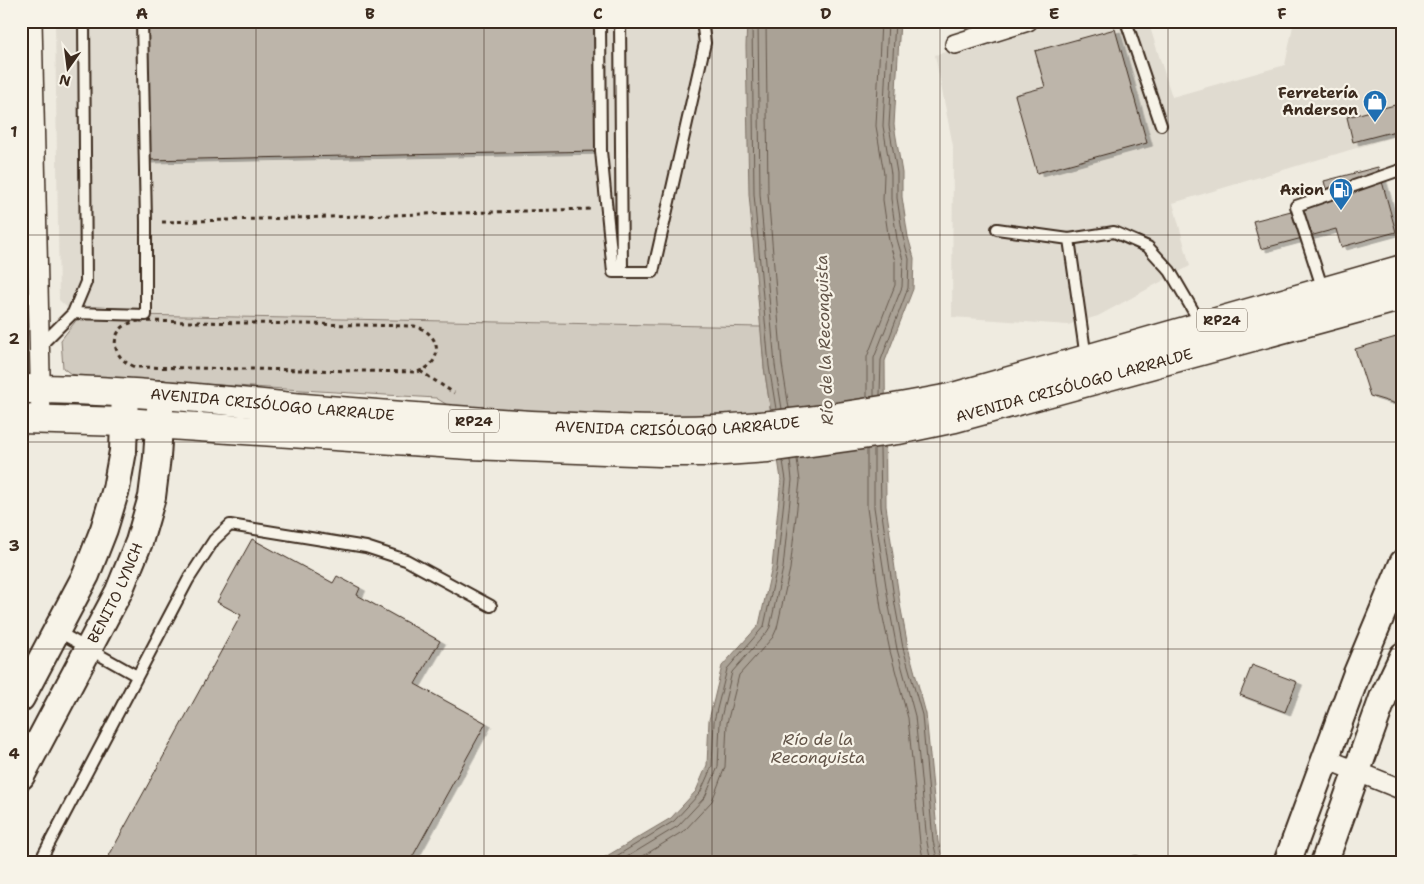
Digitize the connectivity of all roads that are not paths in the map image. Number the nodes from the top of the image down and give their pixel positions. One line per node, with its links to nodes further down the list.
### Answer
1 (32, 21): 21 (street)
2 (84, 21): 19 (lane)
3 (142, 21): 19 (lane)
4 (600, 21): 15 (lane)
5 (620, 21): 15 (lane)
6 (702, 21): 15 (lane)
7 (1028, 21): 9 (street)
8 (1126, 21): 10 (lane)
9 (955, 44)
10 (1161, 125)
11 (1403, 169): 17 (lane)
12 (997, 229): 13 (lane)
13 (1069, 239): 20 (lane); 22 (lane)
14 (1403, 269): 17 (main road, AVENIDA CRISÓLOGO LARRALDE / RP24)
15 (622, 272)
16 (1403, 296): 17 (main road, AVENIDA CRISÓLOGO LARRALDE / RP24)
17 (1330, 303): 18 (main road); 20 (main road, AVENIDA CRISÓLOGO LARRALDE / RP24); 23 (main road, AVENIDA CRISÓLOGO LARRALDE / RP24)
18 (1403, 310)
19 (73, 313): 21 (lane)
20 (1202, 326): 22 (main road, AVENIDA CRISÓLOGO LARRALDE / RP24)
21 (40, 346): 24 (street)
22 (1086, 358): 23 (main road, AVENIDA CRISÓLOGO LARRALDE / RP24)
23 (1045, 382): 30 (main road, AVENIDA CRISÓLOGO LARRALDE / RP24)
24 (31, 389): 25 (main road, AVENIDA CRISÓLOGO LARRALDE / RP24); 27 (street)
25 (125, 392): 26 (main road, AVENIDA CRISÓLOGO LARRALDE / RP24); 28 (street)
26 (161, 394): 29 (street, BENITO LYNCH); 30 (main road, AVENIDA CRISÓLOGO LARRALDE / RP24)
27 (31, 419): 28 (main road, AVENIDA CRISÓLOGO LARRALDE / RP24)
28 (124, 422): 29 (main road, AVENIDA CRISÓLOGO LARRALDE / RP24); 33 (street)
29 (160, 424): 30 (main road, AVENIDA CRISÓLOGO LARRALDE / RP24); 34 (street, BENITO LYNCH)
30 (598, 440)
31 (1403, 563): 38 (street)
32 (490, 606): 36 (lane)
33 (56, 631): 34 (lane); 37 (street)
34 (88, 649): 36 (lane); 40 (street, BENITO LYNCH)
35 (1403, 656): 39 (street)
36 (137, 676): 42 (lane)
37 (21, 698)
38 (1326, 759): 39 (street); 43 (street)
39 (1358, 771): 41 (street); 44 (street)
40 (21, 776)
41 (1403, 790)
42 (39, 863)
43 (1287, 863)
44 (1324, 863)

